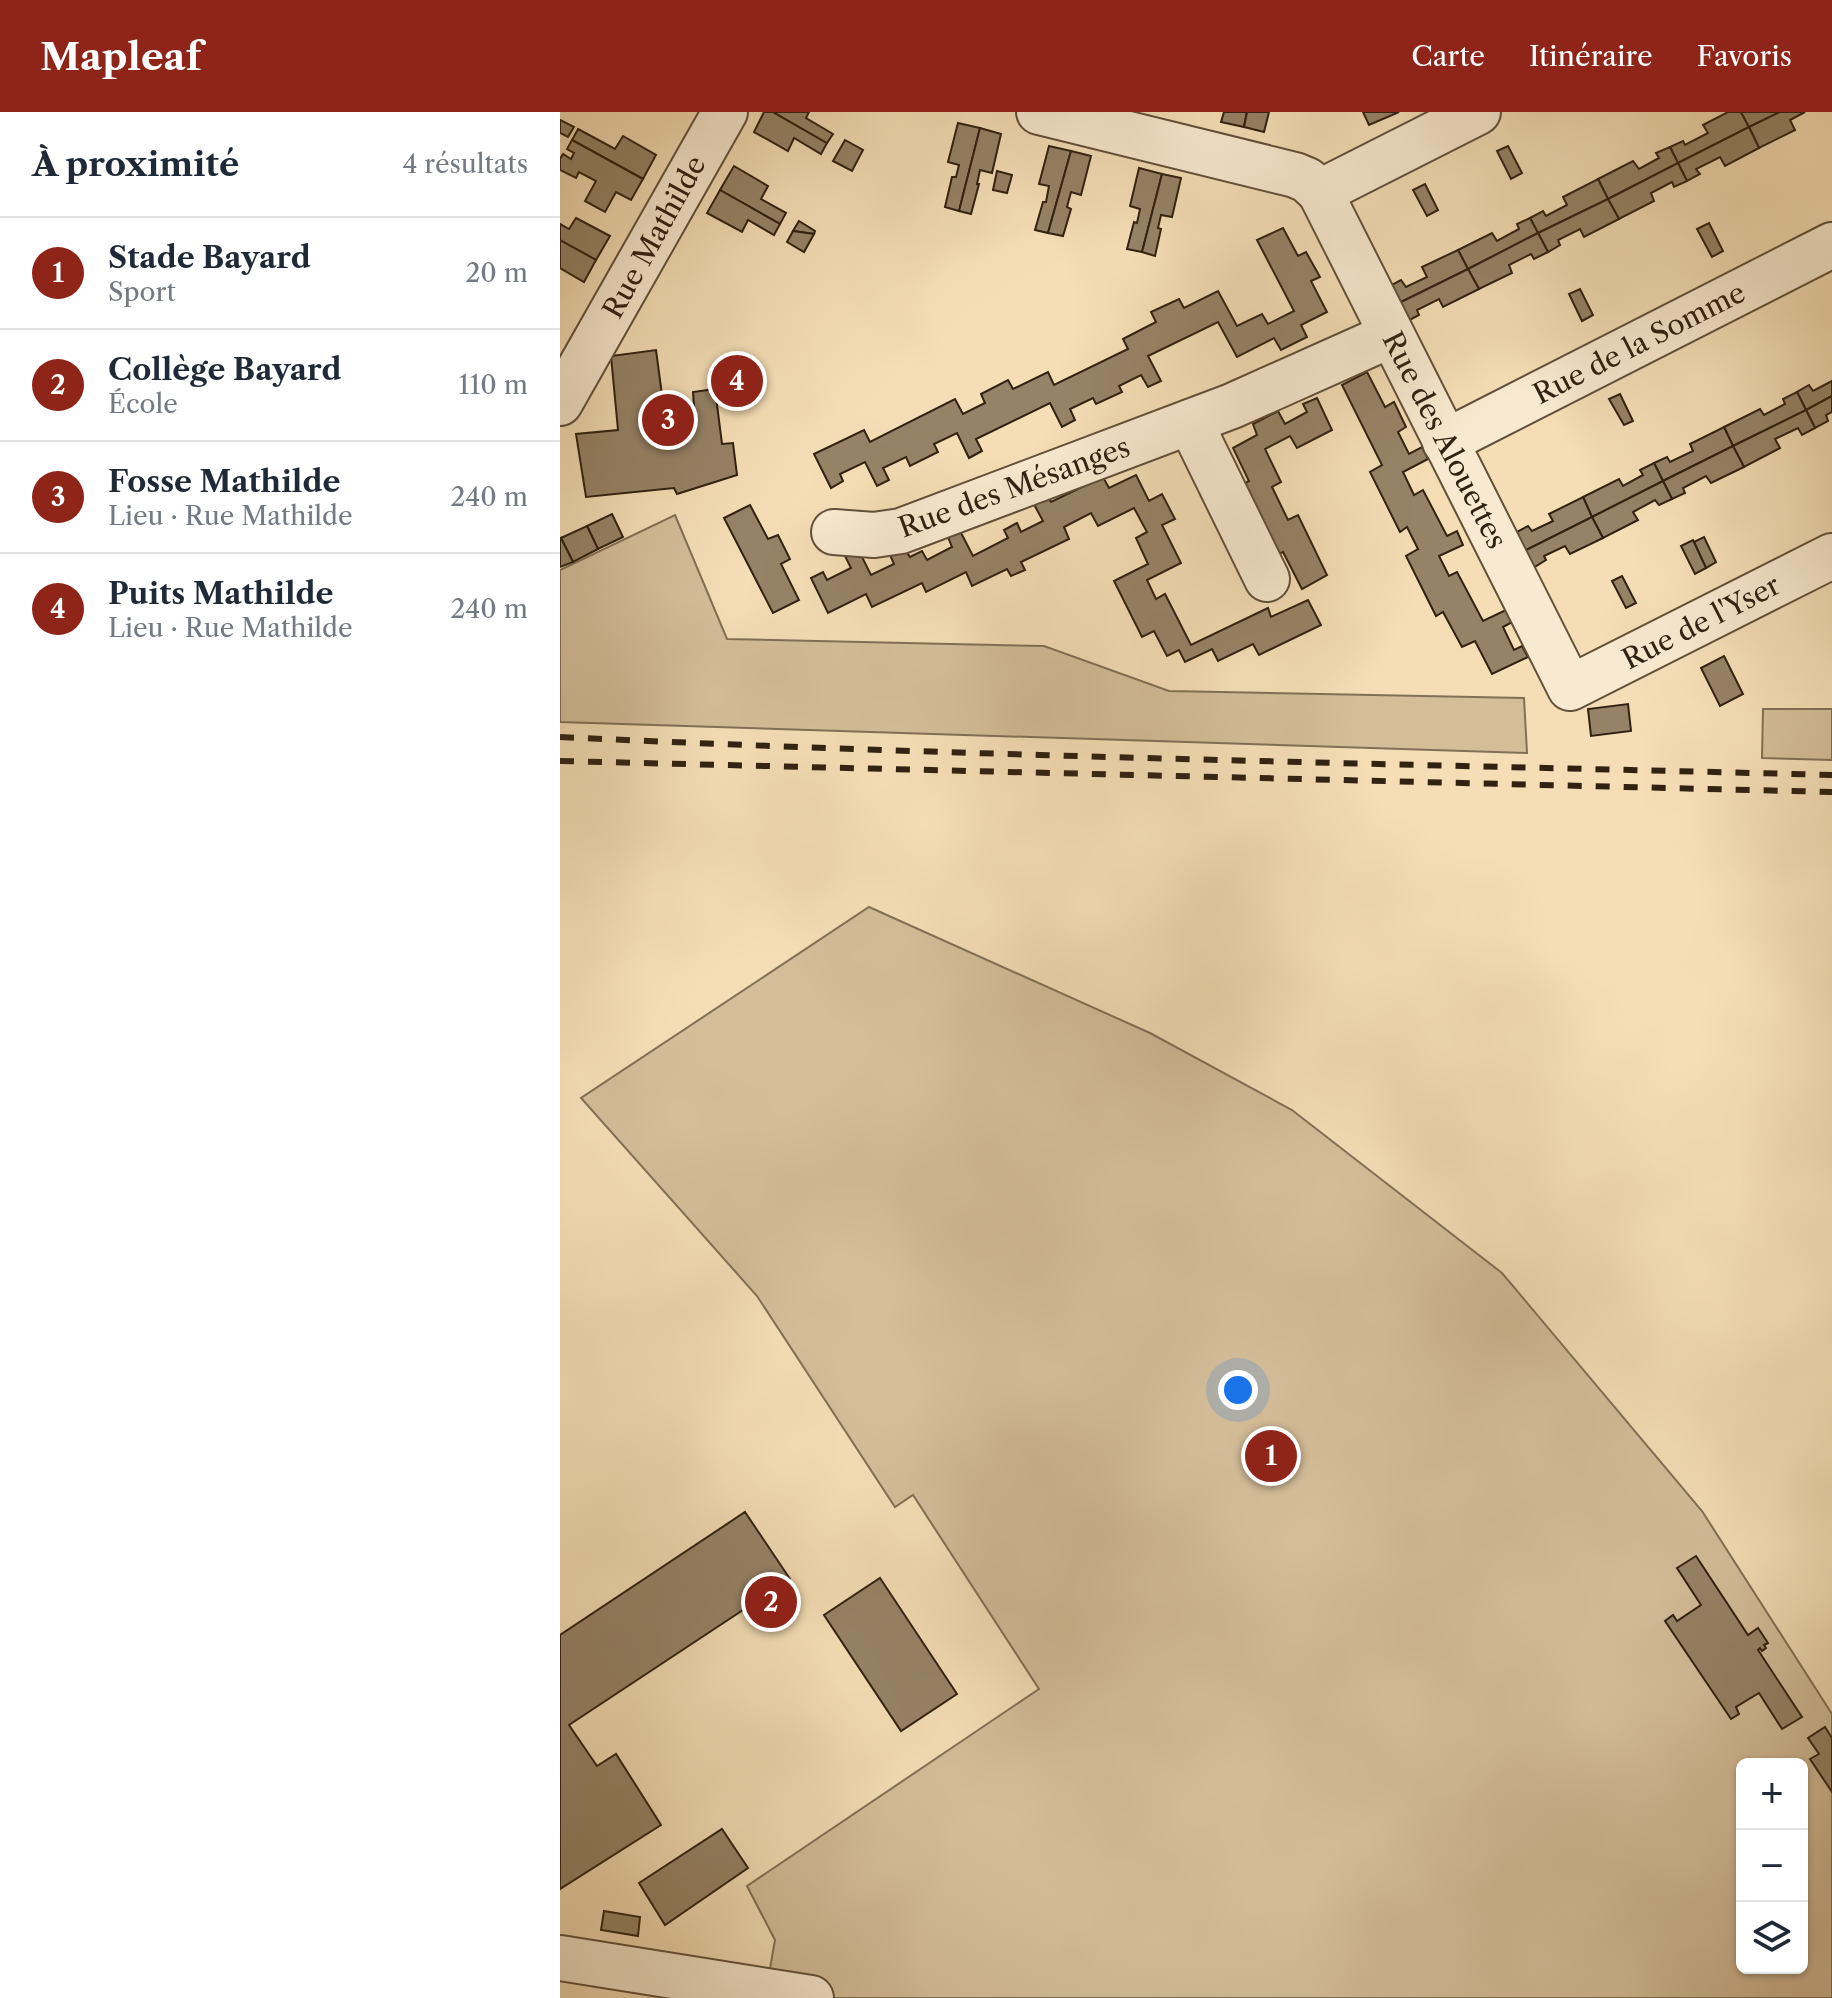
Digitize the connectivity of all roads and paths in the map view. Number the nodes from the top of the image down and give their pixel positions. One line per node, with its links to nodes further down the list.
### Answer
1 (725, 112): 7 (street, Rue Mathilde)
2 (1039, 112): 4 (street)
3 (1478, 112): 4 (street)
4 (1320, 192): 6 (street, Rue des Alouettes)
5 (1832, 245): 9 (street, Rue de la Somme)
6 (1391, 335): 8 (street, Rue des Mésanges); 9 (street, Rue des Alouettes)
7 (560, 403)
8 (1190, 422): 10 (street, Rue des Mésanges); 12 (street)
9 (1445, 442): 13 (street, Rue des Alouettes)
10 (834, 532)
11 (1832, 556): 13 (street, Rue de l'Yser)
12 (1267, 579)
13 (1570, 688)
14 (560, 1958): 15 (street)
15 (714, 1990): 16 (street)
16 (811, 1998)

